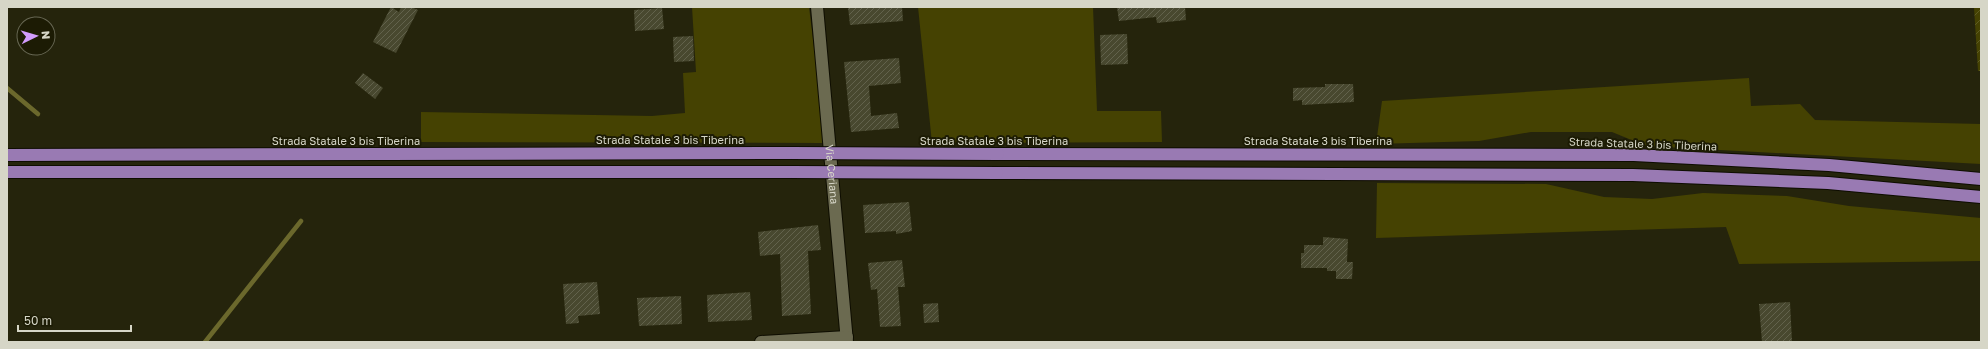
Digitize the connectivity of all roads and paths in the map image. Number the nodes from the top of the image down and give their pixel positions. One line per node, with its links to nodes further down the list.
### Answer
1 (817, 7): 6 (street, Via Ceriana)
2 (7, 155): 4 (highway, Strada Statale 3 bis Tiberina, bridge)
3 (7, 172): 5 (highway, bridge)
4 (1981, 179)
5 (1981, 197)
6 (847, 339): 7 (street)
7 (761, 342)

